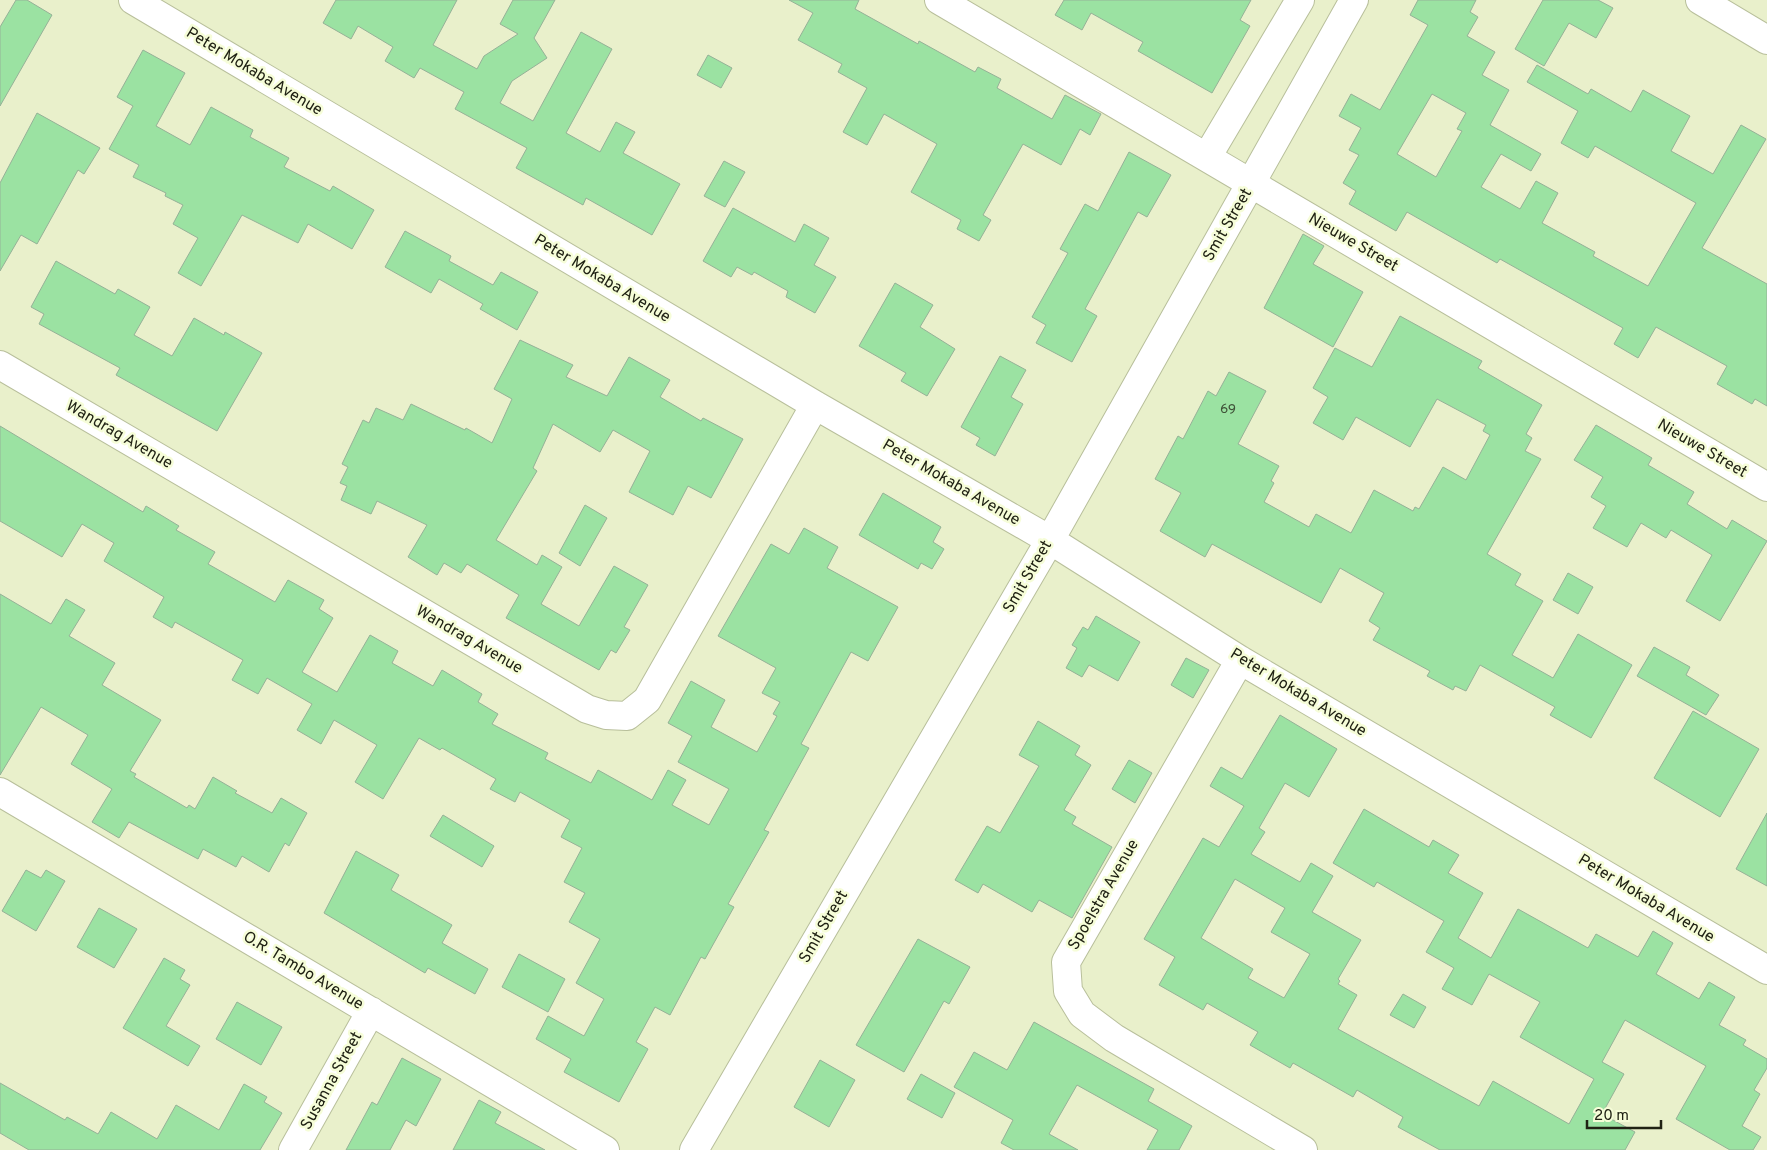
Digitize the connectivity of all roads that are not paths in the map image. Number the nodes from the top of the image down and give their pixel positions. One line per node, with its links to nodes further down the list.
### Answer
1 (133, 0): 10 (street, Peter Mokaba Avenue)
2 (939, 0): 7 (street, Nieuwe Street)
3 (1300, 0): 7 (street)
4 (1354, 0): 8 (street, Smit Street)
5 (1700, 0): 6 (street)
6 (1767, 40)
7 (1207, 157): 8 (street, Nieuwe Street)
8 (1251, 184): 11 (street, Nieuwe Street); 12 (street, Smit Street)
9 (0, 365): 10 (street, Wandrag Avenue)
10 (815, 405): 12 (street, Peter Mokaba Avenue)
11 (1767, 487)
12 (1050, 540): 13 (street, Peter Mokaba Avenue); 19 (street, Smit Street)
13 (1240, 660): 15 (street, Peter Mokaba Avenue); 20 (street, Spoelstra Avenue)
14 (0, 792): 16 (street, O.R. Tambo Avenue)
15 (1767, 970)
16 (371, 1011): 17 (street, Susanna Street); 18 (street, O.R. Tambo Avenue)
17 (294, 1150)
18 (606, 1150)
19 (694, 1150)
20 (1302, 1150)

